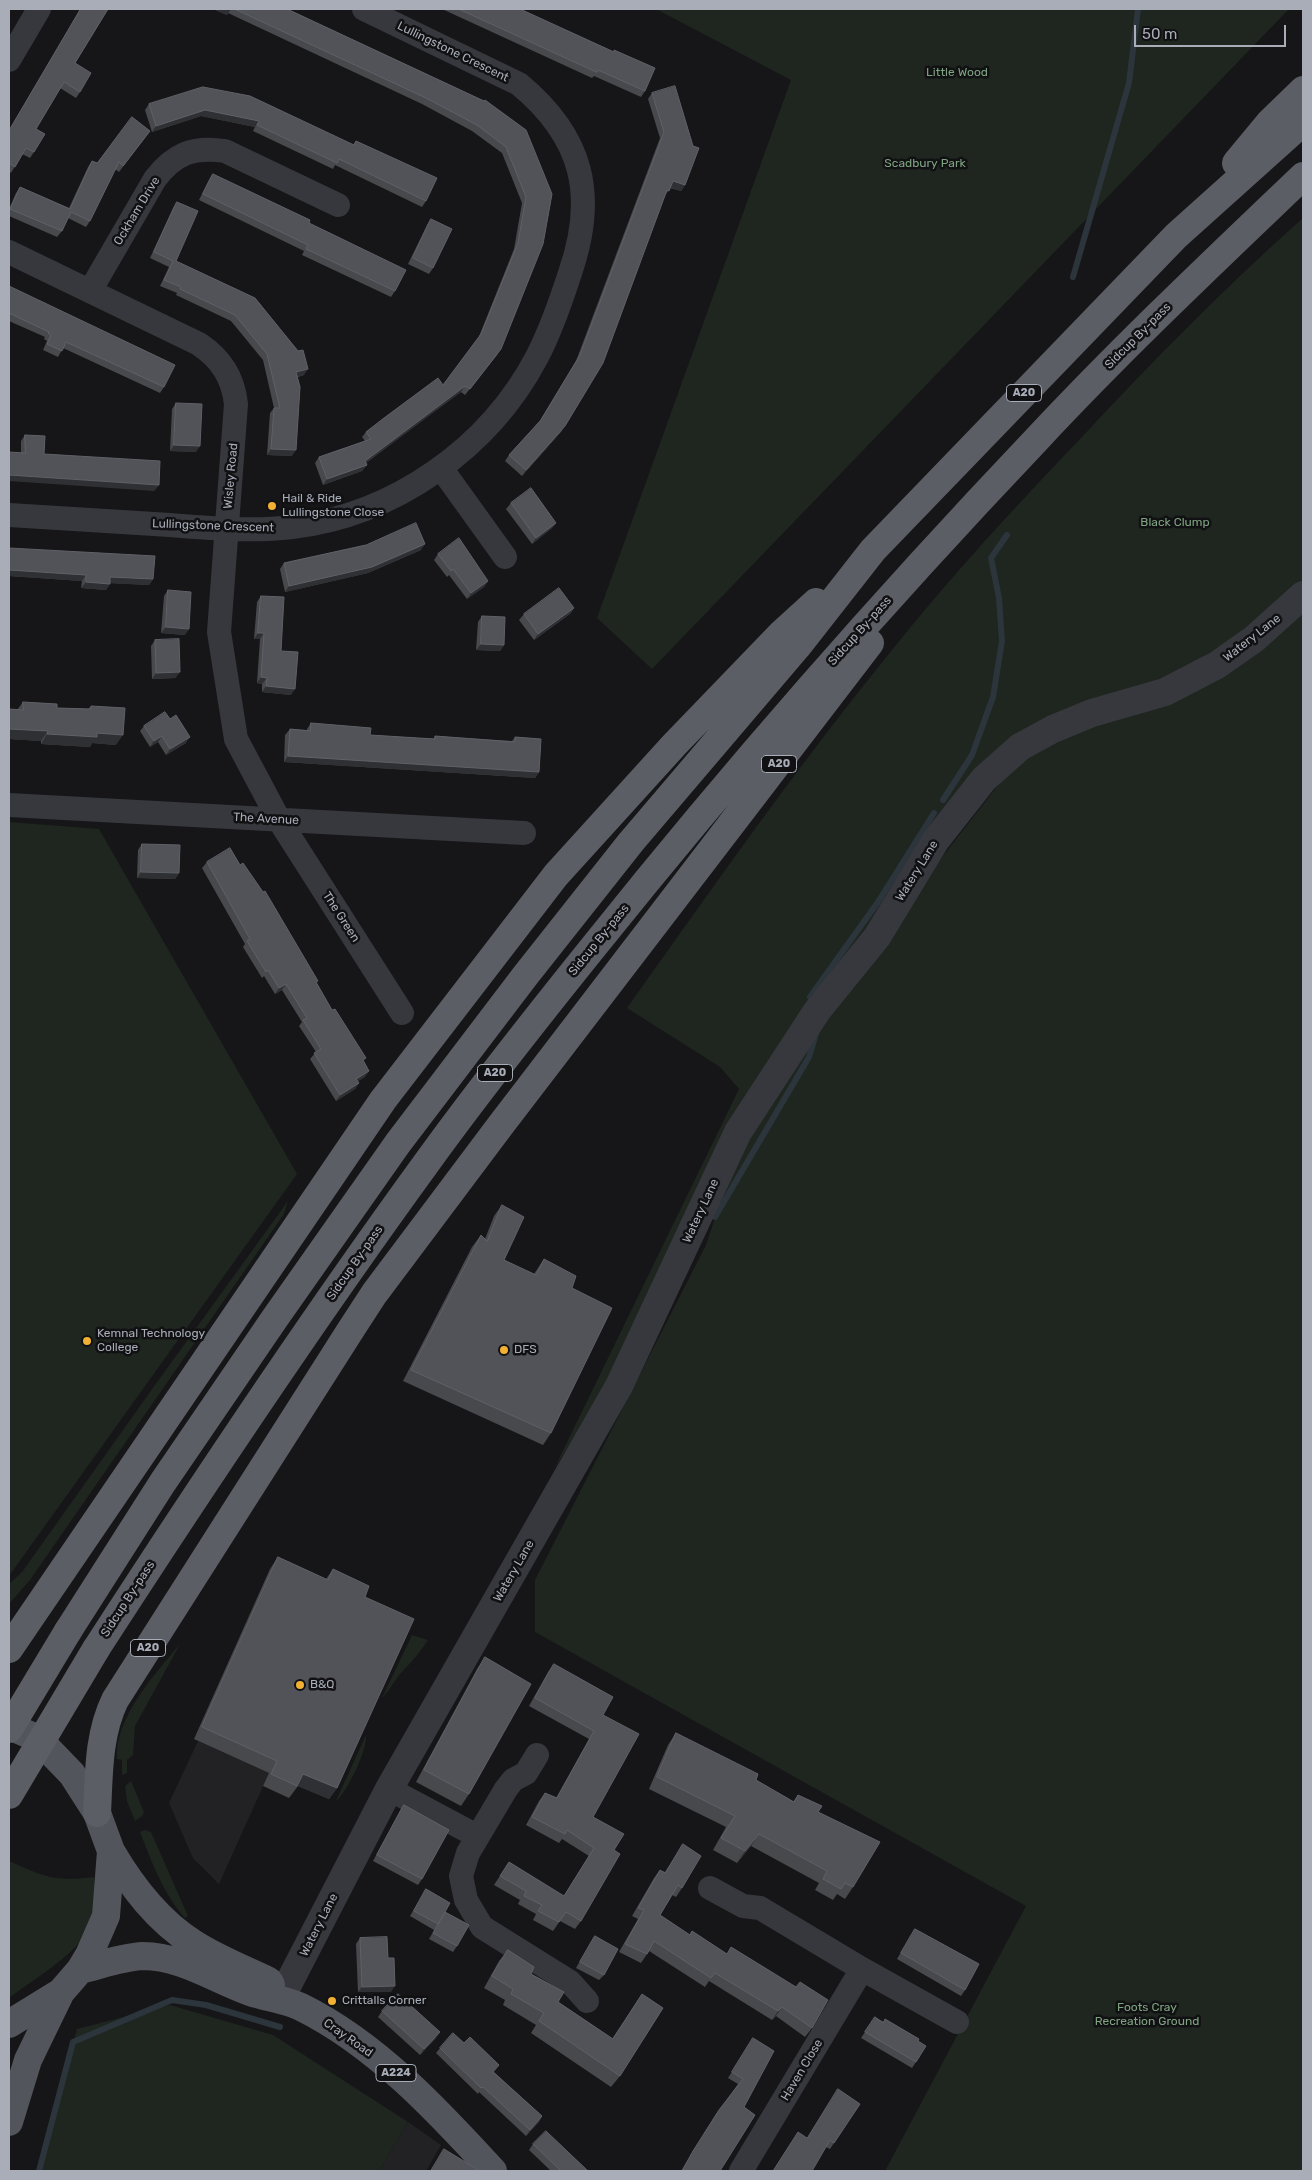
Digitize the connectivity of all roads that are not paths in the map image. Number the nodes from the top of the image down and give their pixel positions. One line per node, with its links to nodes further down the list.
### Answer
1 (39, 9): 3 (street)
2 (364, 9): 13 (street, Lullingstone Crescent)
3 (9, 60)
4 (1303, 90): 9 (highway, A20)
5 (1303, 122): 9 (highway, A20)
6 (1303, 176): 11 (highway, Sidcup By-pass / A20)
7 (1303, 195): 11 (highway, A20)
8 (338, 205): 12 (street, Ockham Drive)
9 (1176, 236): 17 (highway, A20)
10 (9, 252): 12 (street, Wisley Road)
11 (1188, 286): 16 (highway, Sidcup By-pass / A20)
12 (90, 291): 15 (street, Wisley Road)
13 (441, 468): 15 (street, Lullingstone Crescent); 18 (street)
14 (9, 515): 15 (street, Lullingstone Crescent)
15 (226, 529): 21 (street, Wisley Road)
16 (946, 536): 28 (highway, Sidcup By-pass / A20, bridge); 29 (highway, A20)
17 (873, 550): 24 (highway, A20); 25 (highway, A20, bridge)
18 (505, 557)
19 (1303, 595): 27 (street, Watery Lane)
20 (9, 804): 21 (street, The Avenue)
21 (279, 820): 22 (street, The Avenue); 23 (street, The Green)
22 (524, 833)
23 (402, 1013)
24 (9, 1649)
25 (9, 1728): 29 (main road)
26 (537, 1755): 30 (street)
27 (389, 1789): 30 (street); 36 (street, Watery Lane)
28 (9, 1795)
29 (97, 1813): 31 (main road)
30 (477, 1836): 37 (street)
31 (111, 1851): 34 (main road); 36 (main road, Cray Road / A224)
32 (710, 1888): 33 (street)
33 (862, 1969): 38 (street); 42 (street, Haven Close)
34 (80, 1970): 35 (main road); 36 (main road, Cray Road / A224)
35 (61, 1992): 39 (main road); 40 (main road)
36 (281, 1998): 41 (main road, Cray Road / A224)
37 (587, 2001)
38 (957, 2022)
39 (9, 2024)
40 (9, 2122)
41 (493, 2171)
42 (741, 2171)

